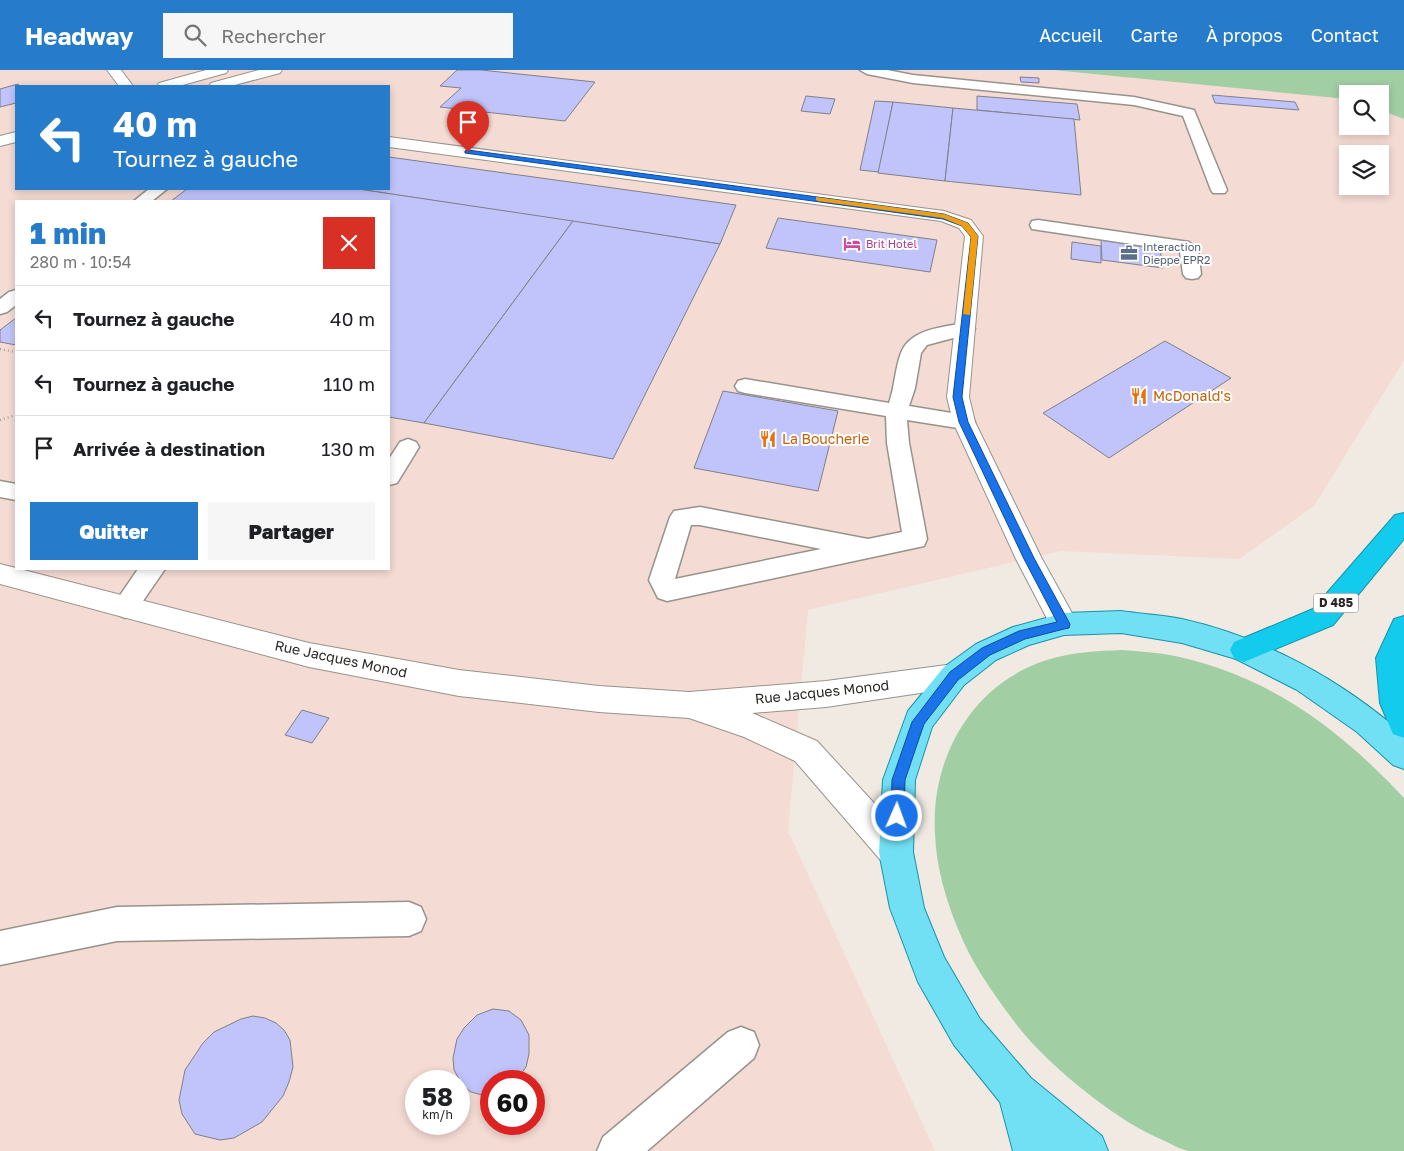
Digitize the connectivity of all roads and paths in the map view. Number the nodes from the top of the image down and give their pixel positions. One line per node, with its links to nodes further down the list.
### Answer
1 (114, 70): 5 (street)
2 (222, 70): 6 (street)
3 (275, 70): 7 (street)
4 (867, 70): 14 (lane)
5 (125, 85)
6 (168, 85)
7 (220, 85)
8 (15, 127): 9 (street)
9 (0, 132)
10 (15, 137): 11 (street)
11 (0, 141)
12 (390, 142): 20 (street)
13 (158, 190): 15 (lane)
14 (1219, 190)
15 (143, 200)
16 (1038, 225): 17 (lane)
17 (1192, 274)
18 (15, 297): 19 (lane)
19 (0, 308)
20 (965, 329): 24 (lane); 27 (street)
21 (0, 349): 22 (path)
22 (15, 352)
23 (745, 386): 24 (lane)
24 (896, 411): 27 (lane); 33 (lane)
25 (15, 415): 26 (path)
26 (0, 420)
27 (964, 422): 37 (street)
28 (408, 447): 29 (lane)
29 (390, 475)
30 (0, 489): 31 (lane)
31 (15, 492)
32 (1404, 522): 39 (highway, D 485)
33 (868, 549): 33 (lane)
34 (151, 570): 36 (lane)
35 (0, 574): 36 (street, Rue Jacques Monod)
36 (125, 607): 41 (street, Rue Jacques Monod)
37 (1064, 624): 39 (main road); 40 (main road)
38 (1404, 627): 42 (highway)
39 (1244, 650): 43 (main road)
40 (954, 676): 41 (street, Rue Jacques Monod); 44 (main road)
41 (690, 705): 44 (street, Rue Jacques Monod)
42 (1404, 724)
43 (1404, 756)
44 (896, 852): 48 (main road)
45 (408, 919): 46 (lane)
46 (0, 948)
47 (741, 1045): 49 (lane)
48 (1017, 1092): 50 (main road); 51 (main road)
49 (617, 1151)
50 (1034, 1151)
51 (1087, 1151)

